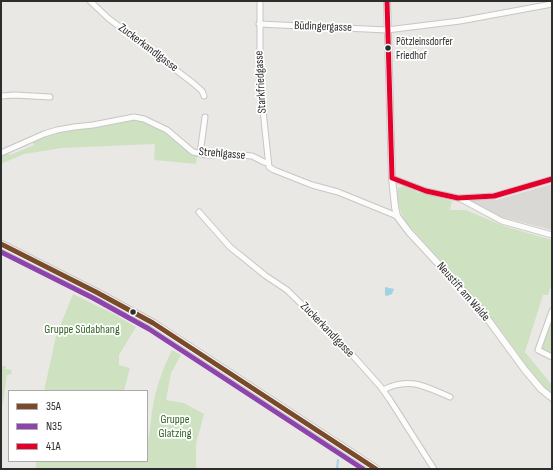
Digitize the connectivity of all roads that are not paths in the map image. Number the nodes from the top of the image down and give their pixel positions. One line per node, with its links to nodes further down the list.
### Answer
1 (90, 1): 8 (street, Zuckerkandlgasse)
2 (260, 1): 5 (street, Starkfriedgasse)
3 (387, 1): 6 (street, Neustift am Walde)
4 (552, 4): 6 (street, Büdingergasse)
5 (260, 24): 6 (street, Büdingergasse); 13 (street, Starkfriedgasse)
6 (387, 30): 14 (street, Neustift am Walde)
7 (1, 96): 9 (street)
8 (204, 96)
9 (50, 97)
10 (205, 117): 12 (street)
11 (1, 153): 12 (street, Strehlgasse)
12 (200, 154): 13 (street, Strehlgasse)
13 (268, 162): 18 (street, Strehlgasse)
14 (392, 178): 16 (street); 18 (street, Neustift am Walde)
15 (552, 179): 16 (street)
16 (458, 198): 19 (street)
17 (199, 212): 23 (street, Zuckerkandlgasse)
18 (397, 216): 25 (street, Neustift am Walde)
19 (552, 235)
20 (1, 244): 26 (main road)
21 (552, 311): 22 (street)
22 (552, 357)
23 (383, 390): 24 (street); 27 (street, Zuckerkandlgasse)
24 (450, 397)
25 (552, 398)
26 (376, 469)
27 (434, 469)

